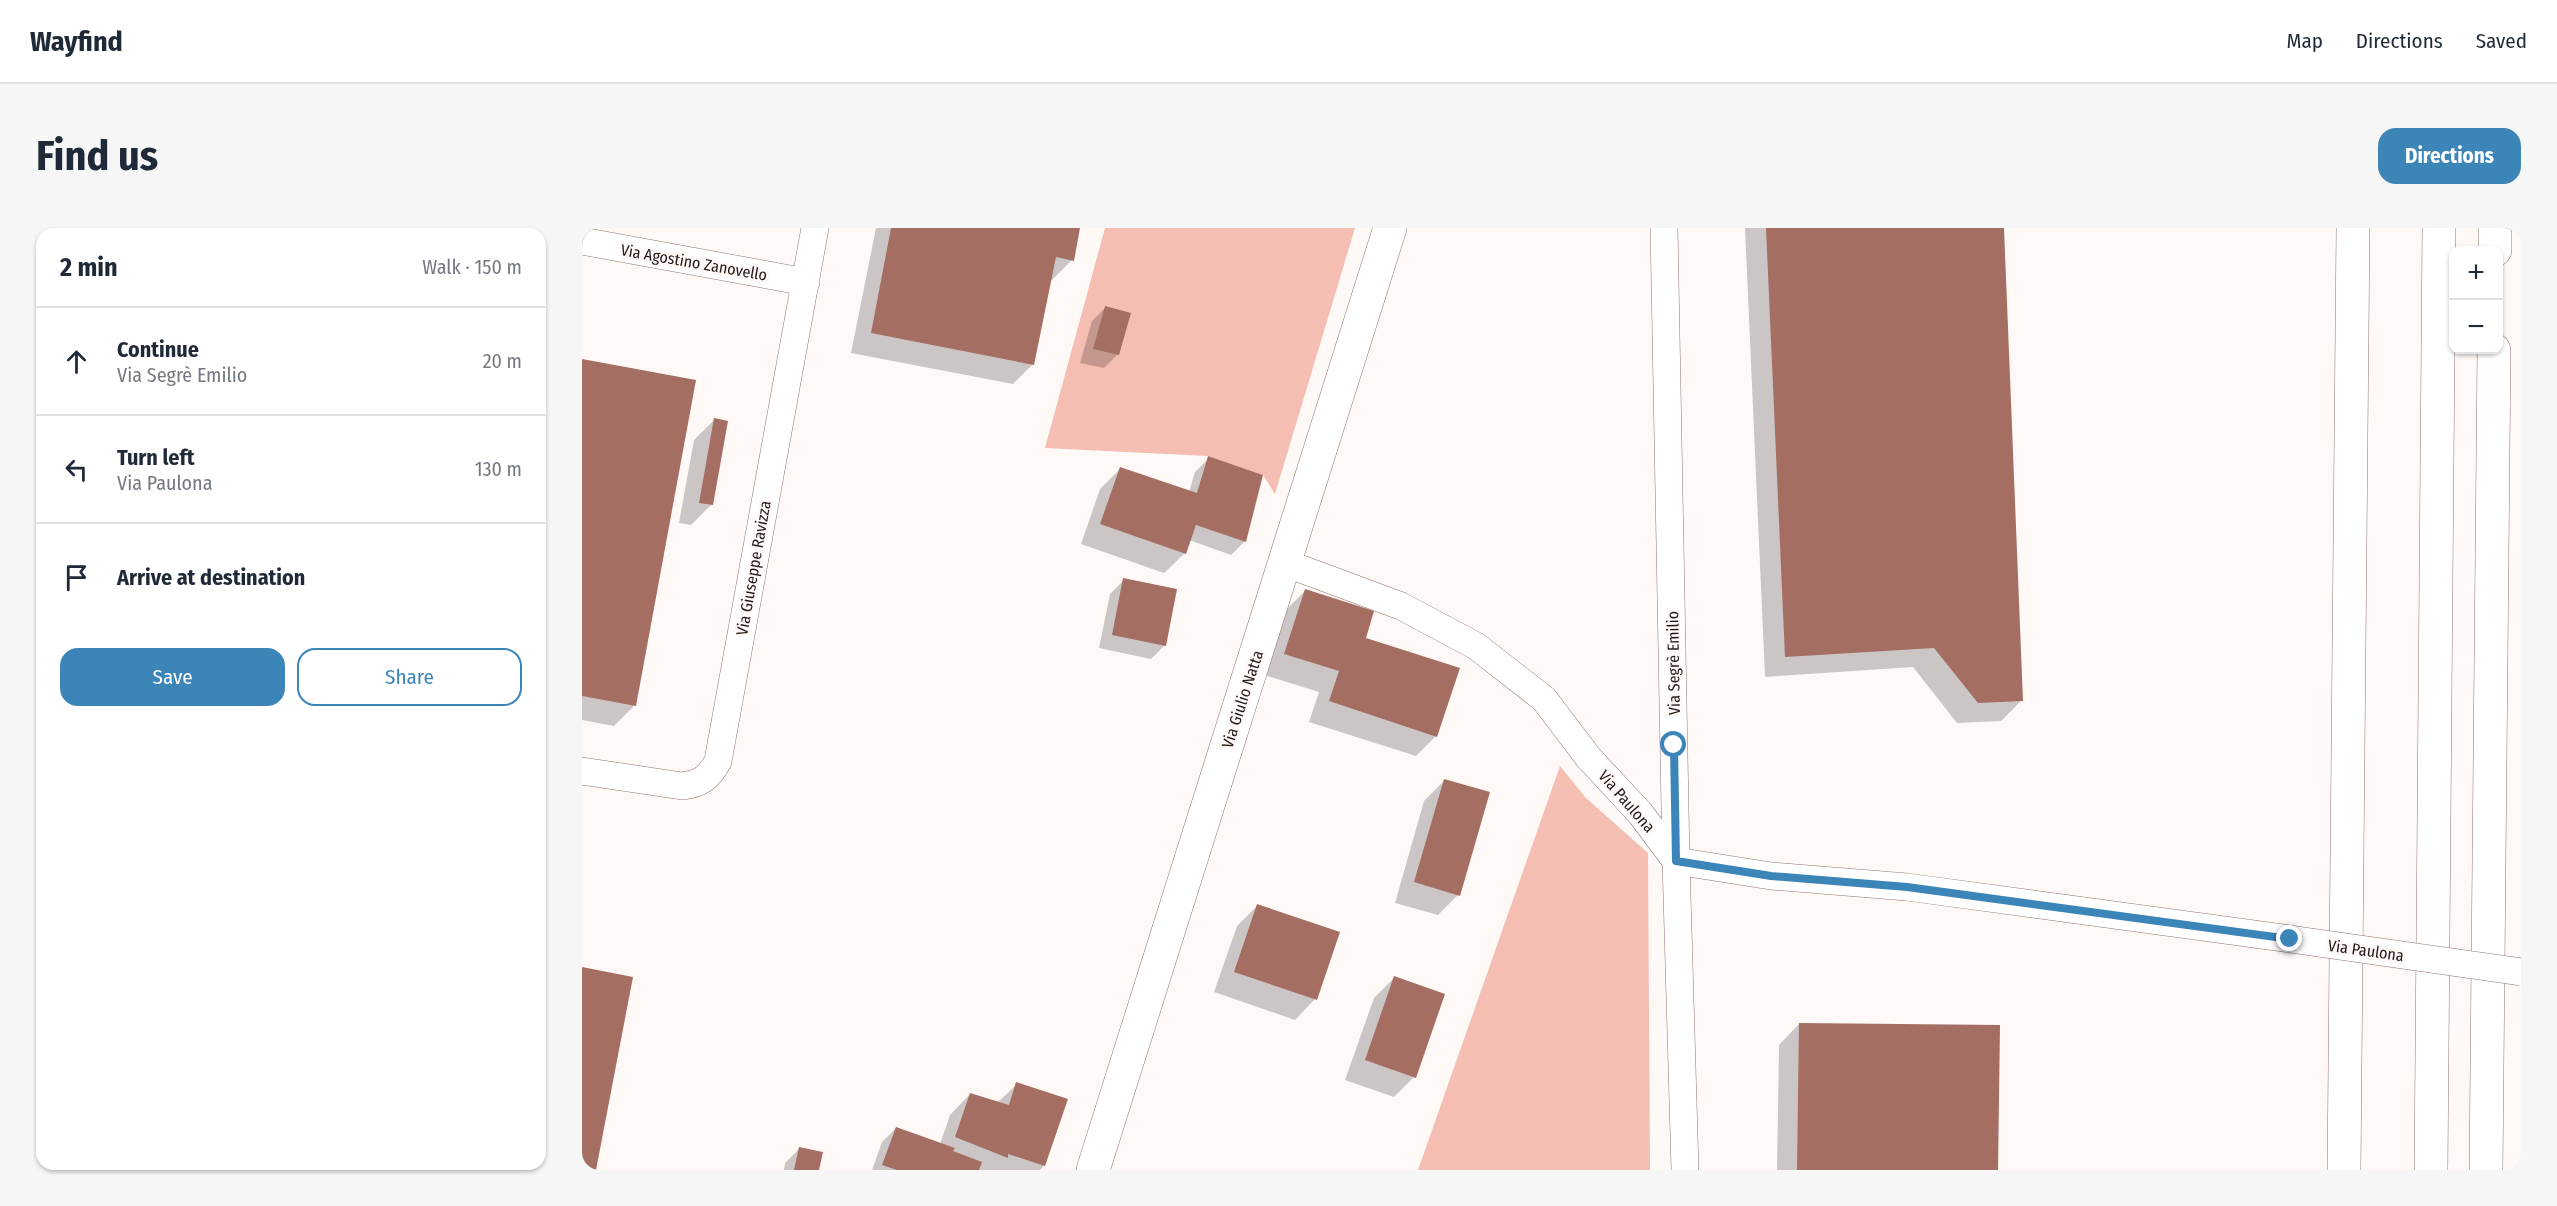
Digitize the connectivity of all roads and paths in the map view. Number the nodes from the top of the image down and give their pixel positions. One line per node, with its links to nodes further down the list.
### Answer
1 (815, 228): 9 (street, Via Giuseppe Ravizza)
2 (1390, 228): 11 (main road, Via Giulio Natta)
3 (1664, 228): 13 (street, Via Segrè Emilio)
4 (2353, 228): 17 (main road)
5 (2439, 228): 18 (main road)
6 (2495, 228): 8 (main road)
7 (582, 241): 9 (street, Via Agostino Zanovello)
8 (2495, 246)
9 (806, 282): 12 (street, Via Giuseppe Ravizza)
10 (2494, 354): 19 (main road)
11 (1285, 563): 13 (street, Via Paulona); 15 (main road, Via Giulio Natta)
12 (582, 771)
13 (1676, 861): 14 (street, Via Paulona, bridge); 16 (street, Via Segrè Emilio)
14 (2521, 972)
15 (1093, 1170)
16 (1685, 1170)
17 (2344, 1170)
18 (2431, 1170)
19 (2486, 1170)

